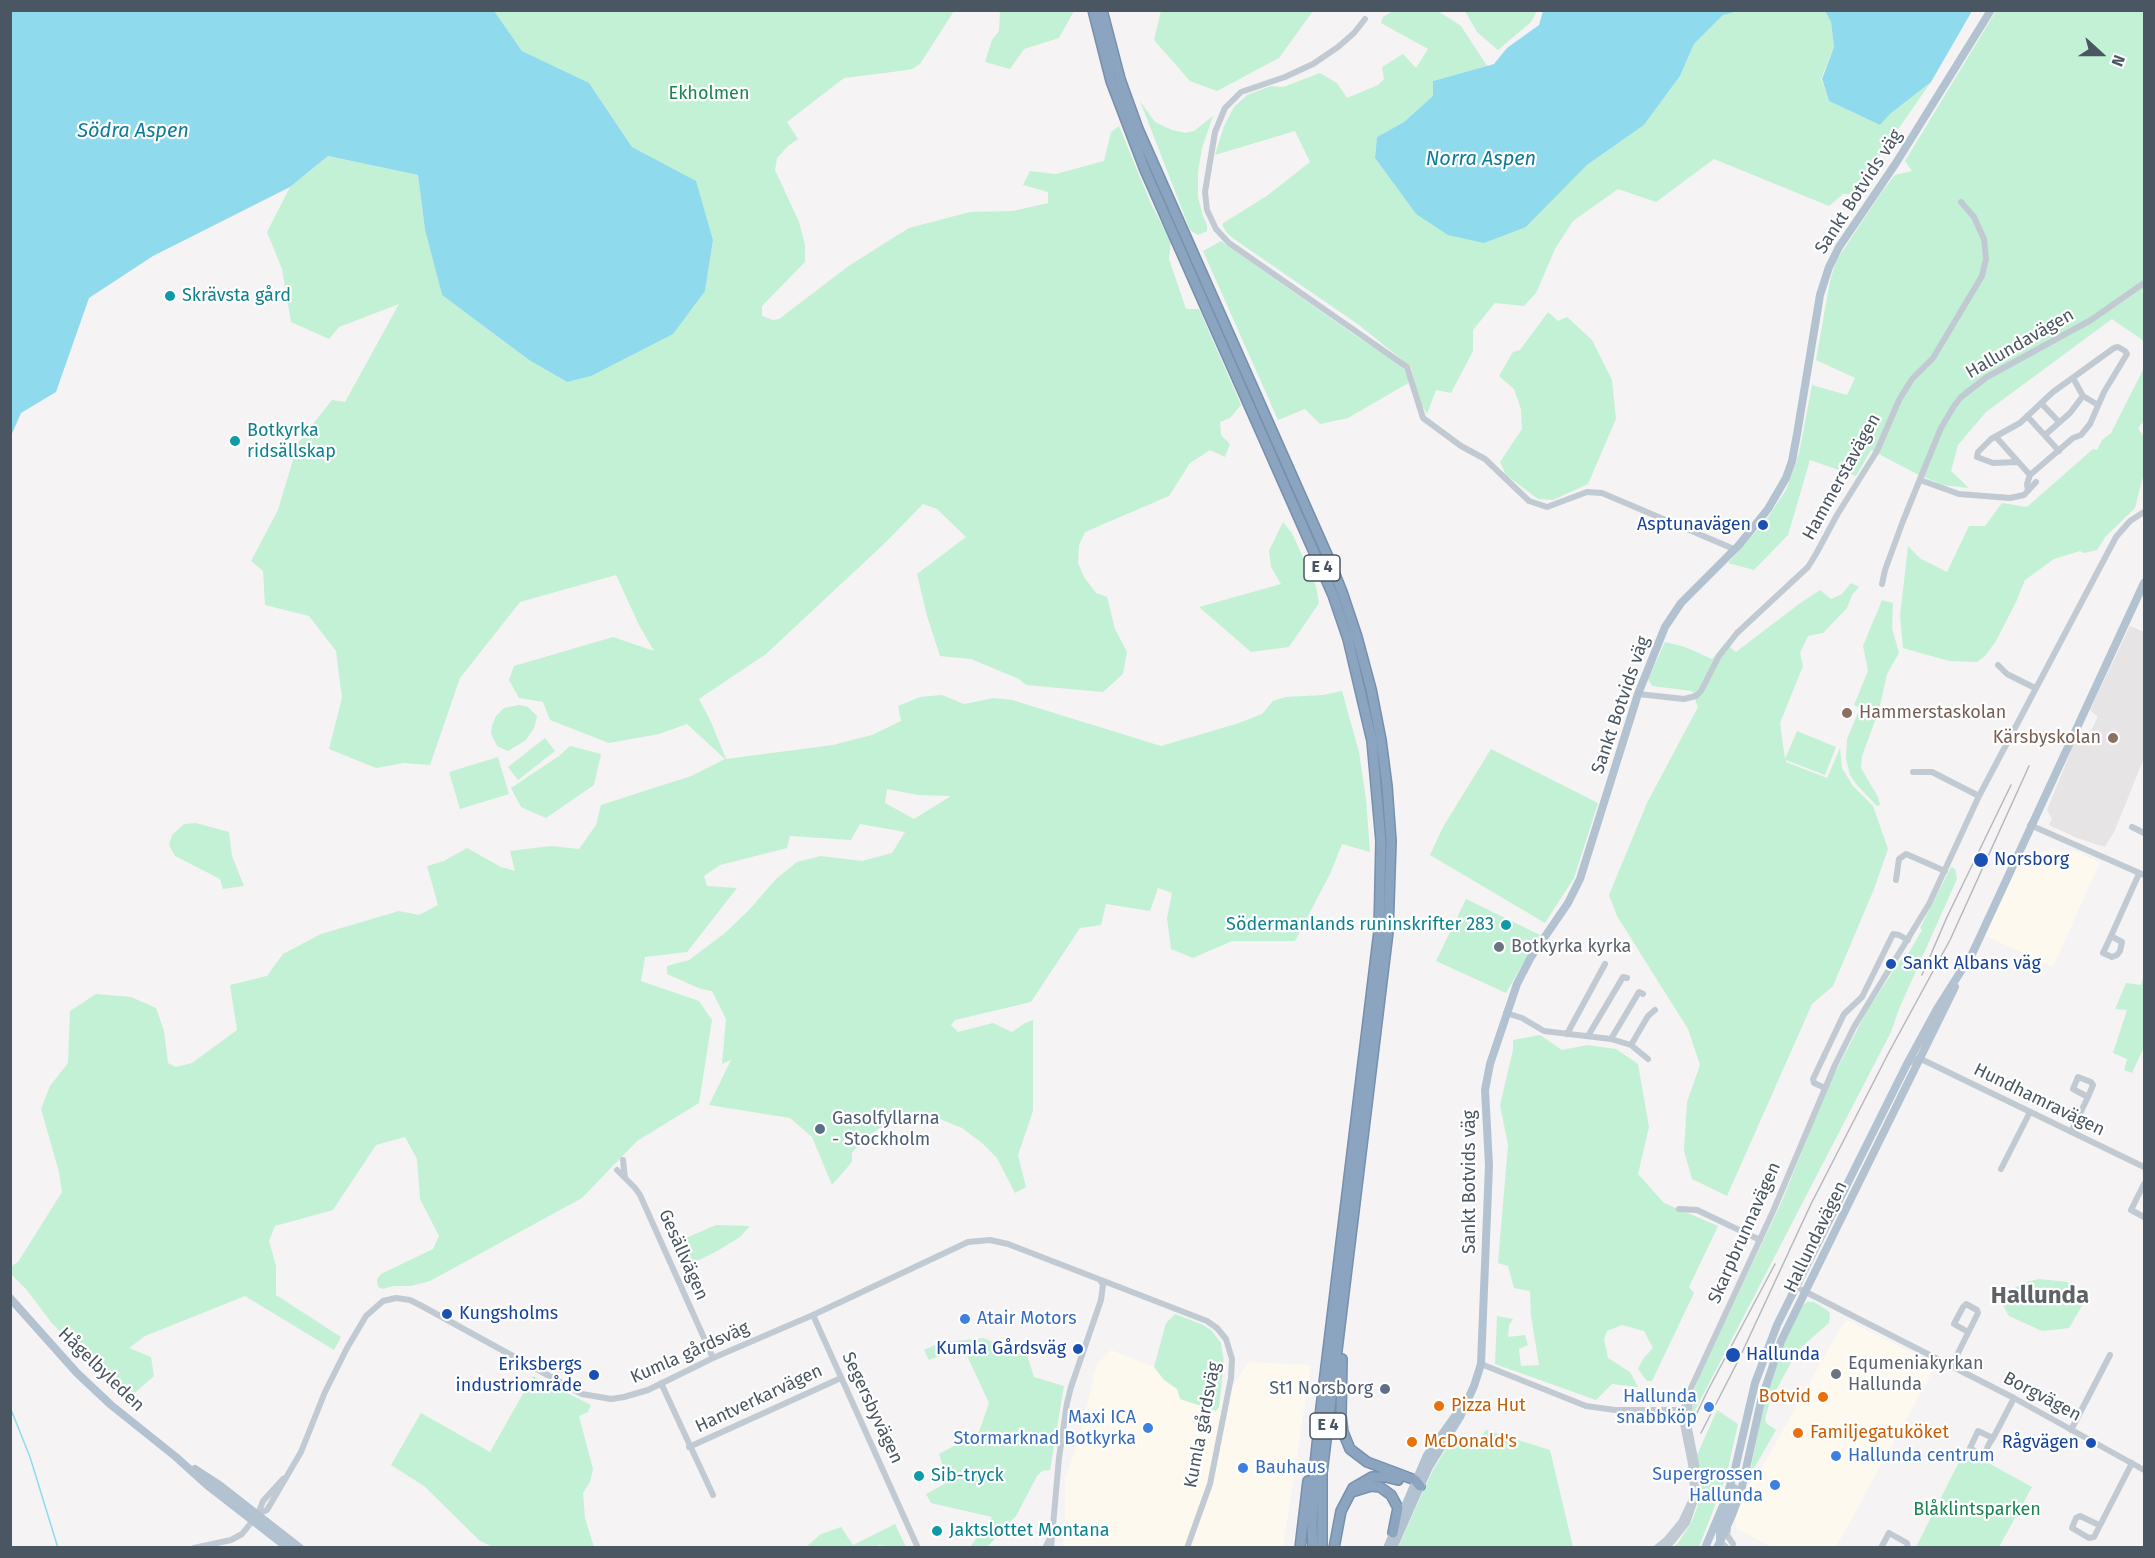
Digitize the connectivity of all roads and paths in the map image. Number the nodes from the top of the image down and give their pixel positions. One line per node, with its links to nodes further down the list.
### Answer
1 (1093, 10): 73 (highway, E 4)
2 (1102, 10): 73 (highway, E 4)
3 (1991, 10): 23 (main road, Sankt Botvids väg)
4 (1365, 19): 23 (street)
5 (1961, 202): 31 (street, Hammerstavägen)
6 (2145, 283): 18 (street, Hallundavägen)
7 (2073, 378): 8 (street); 9 (street); 10 (street)
8 (2083, 396): 10 (street); 12 (street)
9 (2041, 403): 11 (street); 12 (street)
10 (2098, 405): 15 (street)
11 (2027, 416): 13 (street); 14 (street)
12 (2059, 422): 13 (street)
13 (2045, 435): 15 (street)
14 (1996, 437): 16 (street); 16 (street)
15 (2059, 451): 17 (street)
16 (2017, 462): 17 (street)
17 (2031, 475): 20 (street)
18 (1920, 480): 20 (street); 25 (street, Hallundavägen)
19 (2037, 482): 20 (street)
20 (2028, 491)
21 (2145, 512): 24 (street, Skarpbrunnavägen)
22 (2145, 517): 24 (street, Skarpbrunnavägen)
23 (1734, 549): 31 (main road, Sankt Botvids väg)
24 (2108, 552): 30 (street, Skarpbrunnavägen)
25 (1882, 584)
26 (2144, 584): 28 (main road, Hallundavägen)
27 (2145, 593): 28 (main road, Hallundavägen)
28 (2133, 606): 34 (main road, Hallundavägen)
29 (1998, 665): 30 (street)
30 (2035, 688): 33 (street, Skarpbrunnavägen)
31 (1638, 694): 47 (main road, Sankt Botvids väg)
32 (1913, 772): 33 (street)
33 (1979, 796): 37 (street, Skarpbrunnavägen)
34 (2030, 825): 38 (street); 42 (main road, Hallundavägen)
35 (2132, 827): 36 (street)
36 (2145, 833)
37 (1946, 871): 39 (street); 41 (street, Skarpbrunnavägen)
38 (2142, 874): 40 (street)
39 (1896, 880)
40 (2111, 936)
41 (1908, 940): 56 (street, Skarpbrunnavägen); 56 (street)
42 (1968, 958): 52 (main road, Hallundavägen); 54 (main road, Hallundavägen)
43 (1605, 964): 48 (street)
44 (1627, 978): 49 (street)
45 (1643, 994): 50 (street)
46 (1655, 1010): 51 (street)
47 (1506, 1013): 48 (street); 78 (main road, Sankt Botvids väg)
48 (1567, 1034): 49 (street)
49 (1588, 1036): 50 (street)
50 (1611, 1039): 51 (street)
51 (1631, 1045): 53 (street)
52 (1916, 1046): 54 (street); 55 (main road, Hallundavägen)
53 (1648, 1059)
54 (1921, 1059): 55 (street); 58 (street, Hundhamravägen); 71 (main road, Hallundavägen)
55 (1907, 1064): 70 (main road, Hallundavägen)
56 (1825, 1088): 68 (street, Skarpbrunnavägen)
57 (2088, 1097): 57 (street); 59 (street)
58 (2030, 1112): 59 (street, Hundhamravägen); 62 (street)
59 (2071, 1132): 61 (street, Hundhamravägen)
60 (623, 1160): 64 (street)
61 (2145, 1167)
62 (2001, 1169)
63 (617, 1170): 64 (street, Gesällvägen)
64 (625, 1178): 77 (street, Gesällvägen)
65 (2145, 1184): 67 (street)
66 (1679, 1209): 68 (street)
67 (2145, 1217)
68 (1760, 1240): 83 (street, Skarpbrunnavägen)
69 (1100, 1280): 74 (street, Kumla gårdsväg); 97 (street); 108 (street, Kumla gårdsväg)
70 (1796, 1287): 71 (street, Borgvägen); 89 (main road, Hallundavägen)
71 (1805, 1292): 79 (street, Borgvägen); 94 (main road, Hallundavägen)
72 (10, 1298): 95 (main road, Hågelbyleden)
73 (1338, 1305): 84 (highway, E 4); 91 (highway); 111 (highway, E 4)
74 (813, 1315): 77 (street, Kumla gårdsväg); 80 (street, Segersbyvägen)
75 (1968, 1332): 75 (street); 79 (street)
76 (2110, 1355): 85 (street)
77 (713, 1358): 81 (street, Kumla gårdsväg)
78 (1481, 1364): 83 (street); 91 (main road, Sankt Botvids väg)
79 (1951, 1367): 82 (street, Borgvägen)
80 (841, 1377): 87 (street, Hantverkarvägen); 105 (street, Segersbyvägen)
81 (661, 1383): 87 (street, Hantverkarvägen); 95 (street, Kumla gårdsväg)
82 (2014, 1398): 85 (street, Borgvägen); 86 (street)
83 (1686, 1410): 115 (street, Skarpbrunnavägen); 116 (street, Skarpbrunnavägen)
84 (1320, 1416): 109 (highway); 110 (highway, E 4)
85 (2071, 1430): 88 (street, Borgvägen)
86 (1993, 1438)
87 (689, 1447): 92 (street, Hantverkarvägen)
88 (2132, 1463): 90 (street, Borgvägen); 96 (street)
89 (1736, 1469): 99 (main road, Hallundavägen); 117 (main road, Hallundavägen)
90 (2145, 1470)
91 (1416, 1484): 93 (highway); 98 (main road, Sankt Botvids väg); 114 (main road, Sankt Botvids väg)
92 (713, 1495)
93 (1348, 1496): 98 (highway); 112 (highway)
94 (1732, 1515): 99 (main road, Hallundavägen); 100 (street)
95 (256, 1517): 102 (street, Kumla gårdsväg); 103 (main road, Hågelbyleden); 104 (main road, Hågelbyleden)
96 (2099, 1525)
97 (1052, 1533): 106 (street); 107 (street)
98 (1392, 1533): 113 (main road, Sankt Botvids väg)
99 (1719, 1544): 100 (street); 117 (main road, Hallundavägen)
100 (1733, 1546)
101 (1882, 1547): 118 (street)
102 (194, 1548)
103 (288, 1548)
104 (300, 1548)
105 (918, 1548)
106 (1045, 1548)
107 (1051, 1548)
108 (1187, 1548)
109 (1300, 1548)
110 (1313, 1548)
111 (1322, 1548)
112 (1334, 1548)
113 (1387, 1548)
114 (1393, 1548)
115 (1656, 1548)
116 (1665, 1548)
117 (1707, 1548)
118 (1908, 1548)

